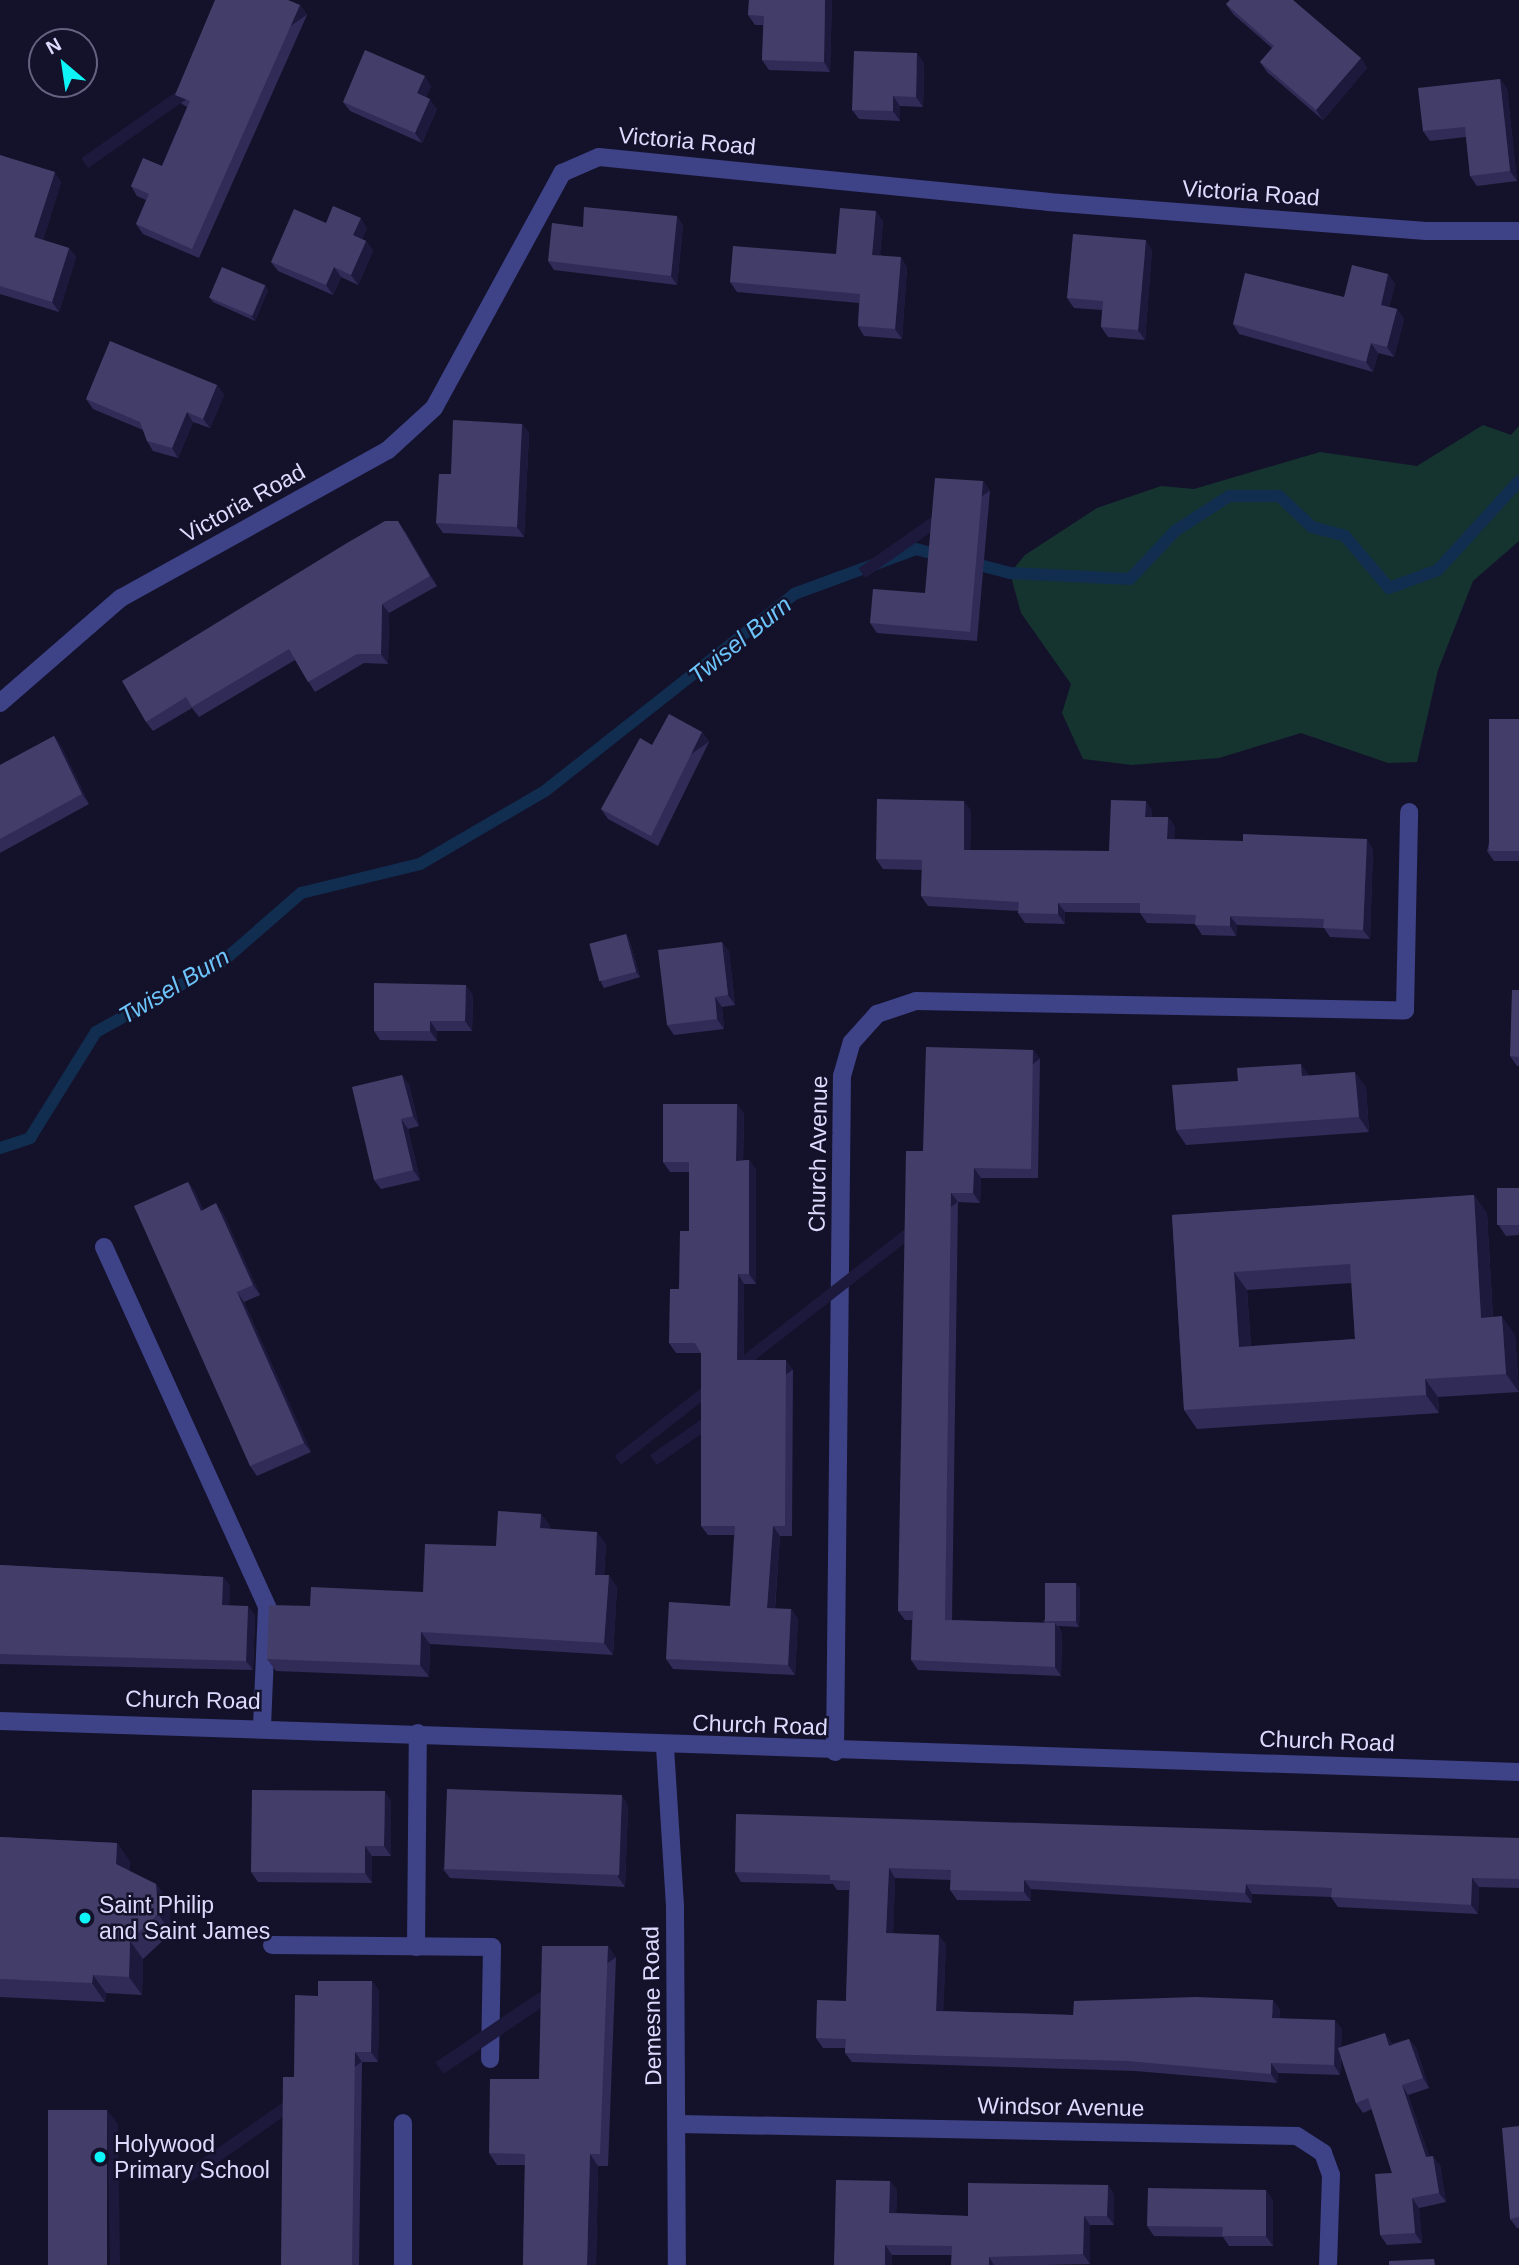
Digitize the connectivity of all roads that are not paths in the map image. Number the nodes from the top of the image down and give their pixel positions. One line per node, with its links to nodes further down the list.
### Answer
1 (1519, 231): 2 (street, Victoria Road)
2 (0, 703)
3 (1409, 812): 9 (street, Church Avenue)
4 (104, 1247): 6 (street)
5 (0, 1721): 6 (street, Church Road)
6 (262, 1726): 7 (street, Church Road)
7 (418, 1733): 8 (street, Church Road); 12 (street)
8 (665, 1747): 9 (street, Church Road); 15 (street, Demesne Road)
9 (835, 1752): 10 (street, Church Road)
10 (1519, 1772)
11 (272, 1945): 12 (street)
12 (416, 1947): 13 (street)
13 (490, 2059)
14 (403, 2123): 16 (street)
15 (679, 2124): 17 (street, Demesne Road); 18 (street, Windsor Avenue)
16 (403, 2265)
17 (677, 2265)
18 (1328, 2265)

